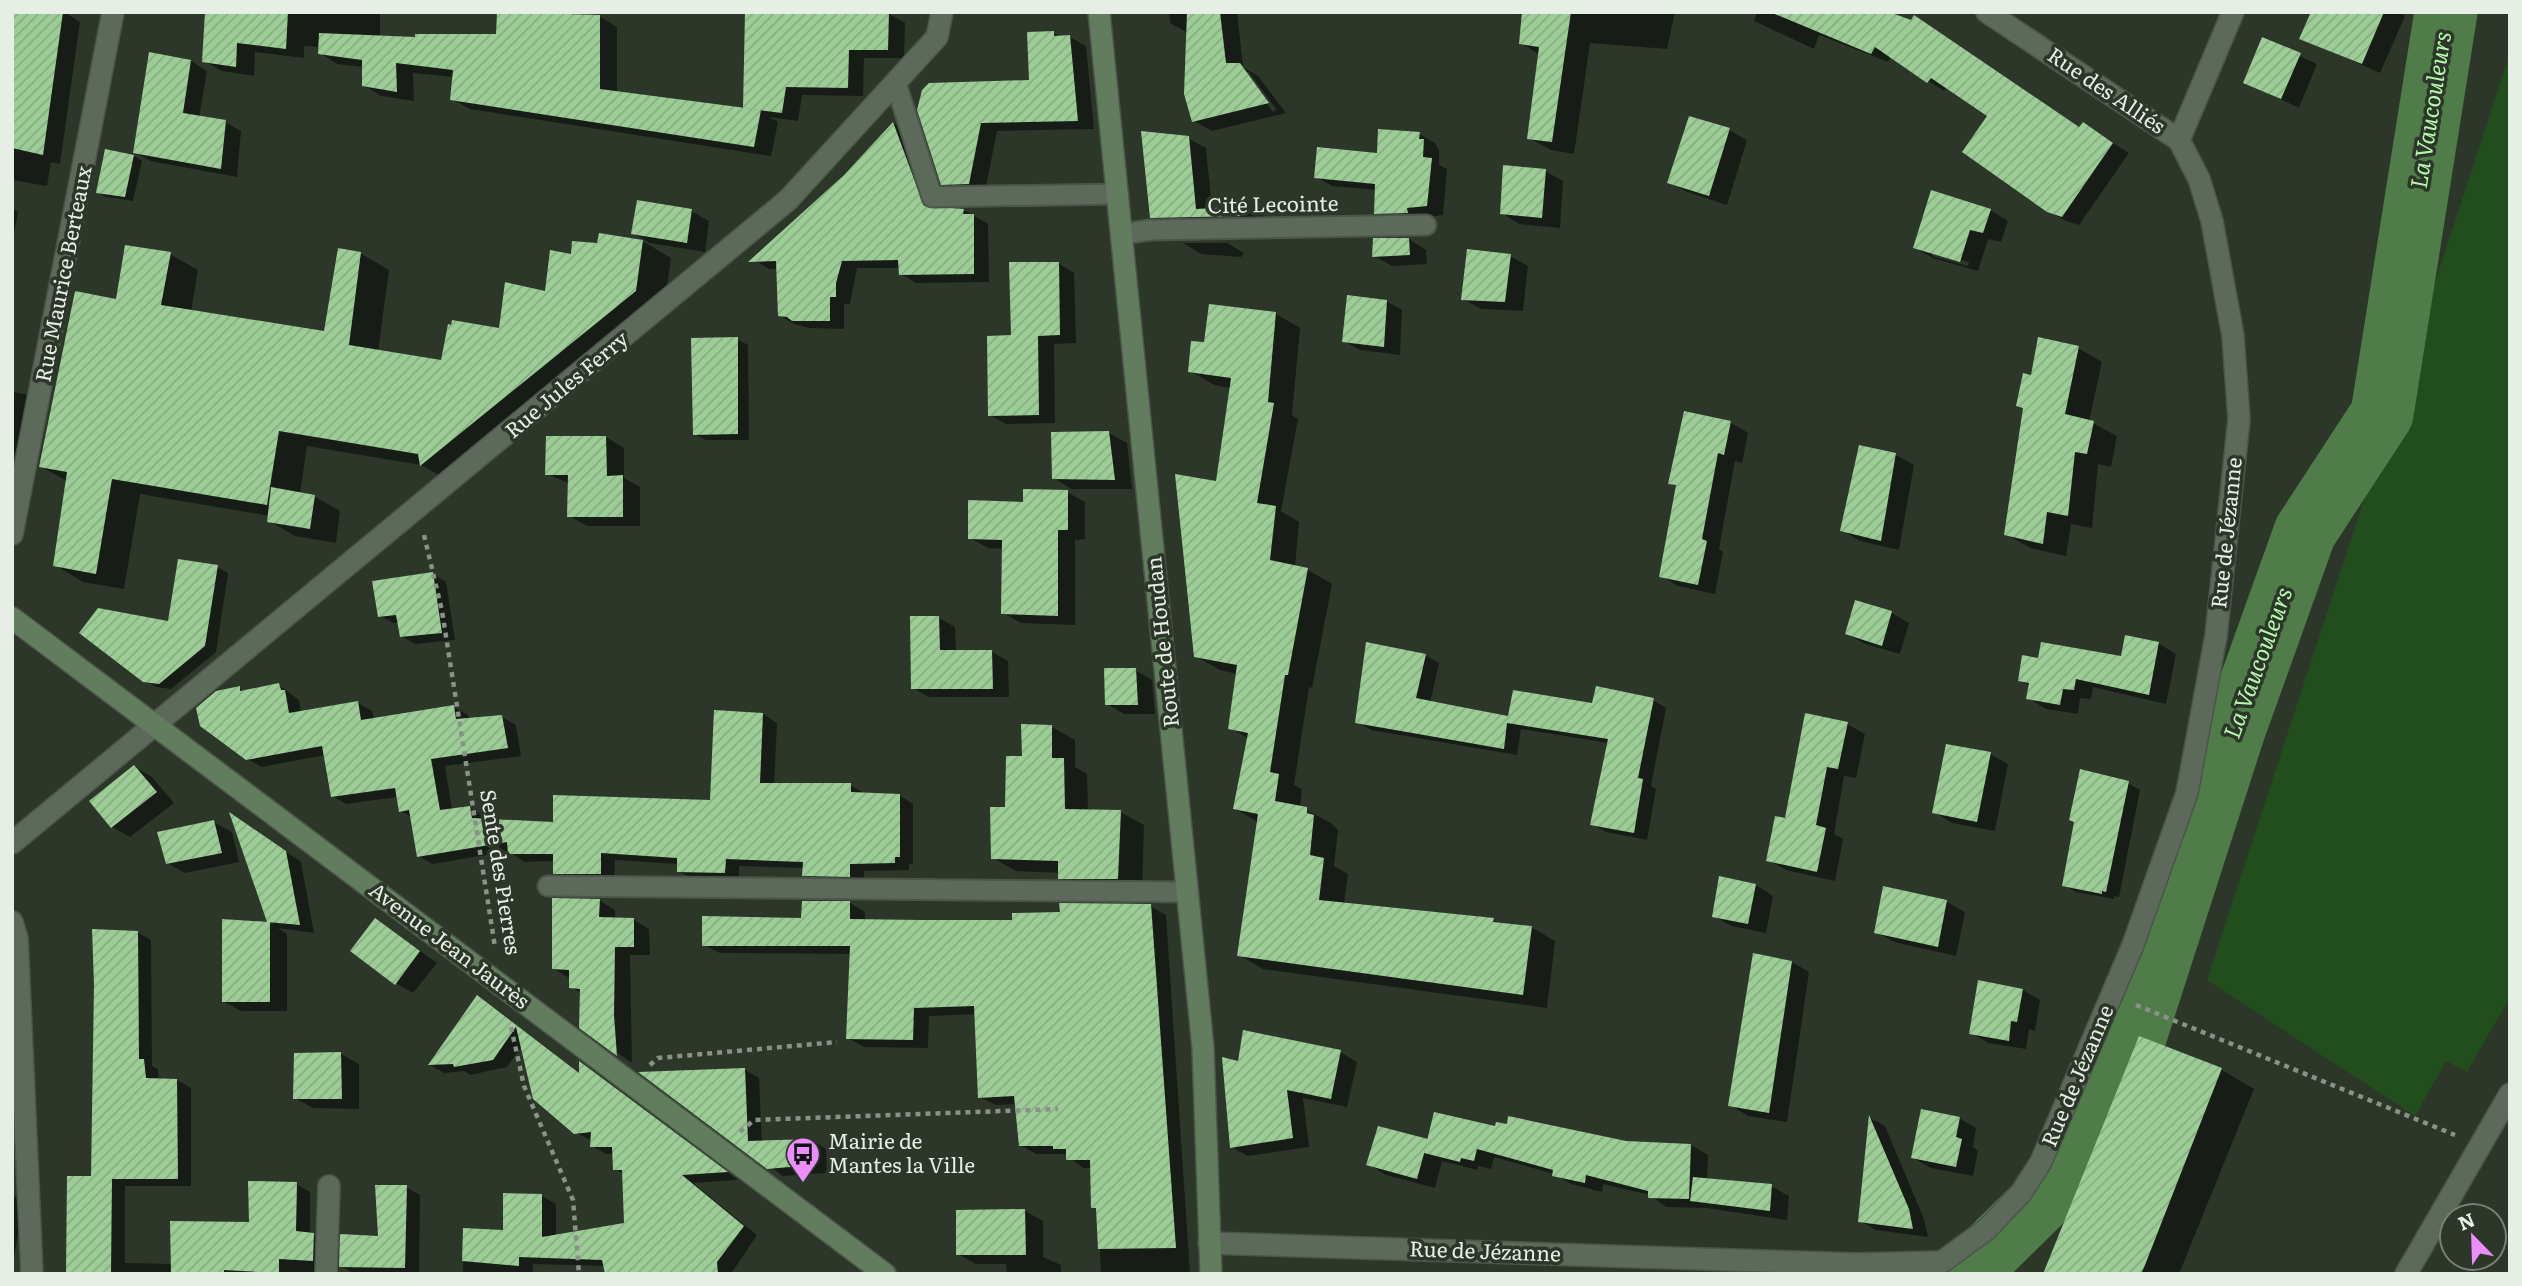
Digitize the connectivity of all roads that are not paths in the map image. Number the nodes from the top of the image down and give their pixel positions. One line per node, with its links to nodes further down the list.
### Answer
1 (113, 12): 11 (street, Rue Maurice Berteaux)
2 (942, 12): 6 (street, Rue Jules Ferry)
3 (1100, 12): 8 (main road, Route de Houdan)
4 (1987, 12): 7 (street, Rue des Alliés)
5 (2233, 12): 7 (street, Rue des Alliés)
6 (896, 84): 8 (lane); 13 (street, Rue Jules Ferry)
7 (2179, 140): 20 (street, Rue de Jézanne)
8 (1118, 194): 10 (main road, Route de Houdan)
9 (1426, 225): 10 (lane, Cité Lecointe)
10 (1122, 234): 16 (main road, Route de Houdan)
11 (12, 534)
12 (12, 618): 13 (main road, Avenue Jean Jaurès)
13 (154, 725): 14 (street, Rue Jules Ferry); 23 (main road, Avenue Jean Jaurès)
14 (12, 843)
15 (548, 886): 16 (lane)
16 (1188, 891): 20 (main road, Route de Houdan)
17 (12, 922): 21 (street)
18 (2510, 1094): 25 (street)
19 (329, 1186): 22 (street)
20 (1209, 1243): 24 (main road, Route de Houdan)
21 (32, 1274)
22 (326, 1274)
23 (885, 1274)
24 (1211, 1274)
25 (2406, 1274)

